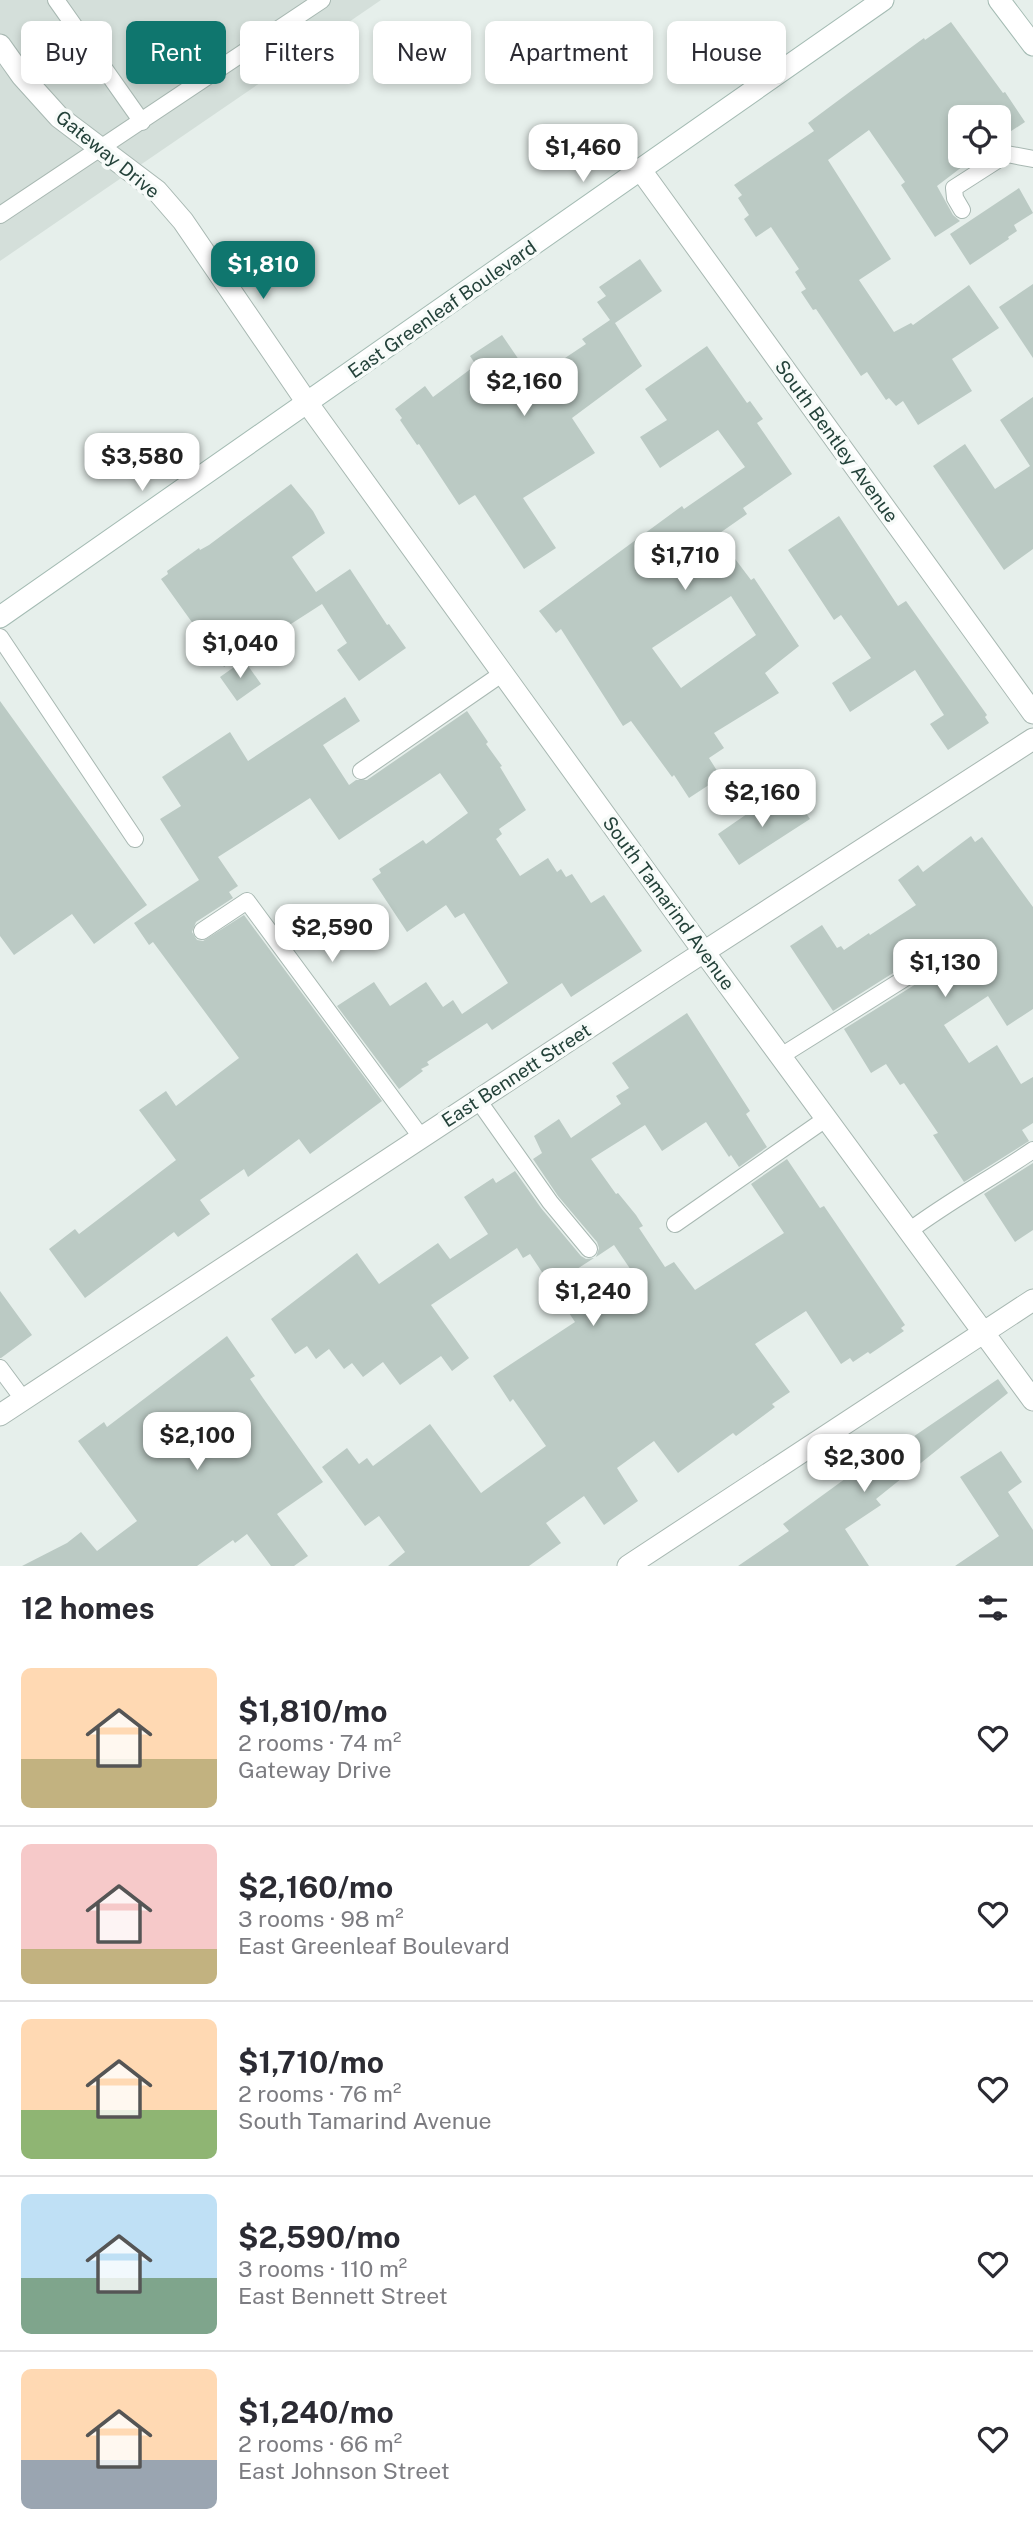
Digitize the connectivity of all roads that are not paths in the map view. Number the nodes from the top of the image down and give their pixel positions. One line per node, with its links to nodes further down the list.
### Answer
1 (55, 0): 7 (lane)
2 (322, 0): 7 (lane)
3 (883, 0): 10 (street, East Greenleaf Boulevard)
4 (999, 0): 6 (street)
5 (0, 45): 8 (street, Gateway Drive)
6 (1033, 45)
7 (142, 122): 8 (lane)
8 (102, 149): 12 (lane); 13 (street, Gateway Drive)
9 (1033, 159): 11 (lane)
10 (640, 169): 13 (street, East Greenleaf Boulevard); 17 (street, South Bentley Avenue)
11 (962, 210)
12 (0, 215)
13 (308, 404): 14 (street, East Greenleaf Boulevard); 16 (street, South Tamarind Avenue)
14 (0, 617)
15 (0, 638): 20 (lane)
16 (503, 673): 19 (lane); 22 (street, South Tamarind Avenue)
17 (1033, 713)
18 (1033, 738): 22 (street, East Bennett Street)
19 (360, 771)
20 (135, 839)
21 (202, 931): 27 (lane)
22 (704, 951): 24 (street, South Tamarind Avenue); 25 (street, East Bennett Street)
23 (918, 970): 24 (lane)
24 (781, 1056): 26 (street, South Tamarind Avenue)
25 (478, 1100): 27 (street, East Bennett Street); 31 (lane)
26 (827, 1118): 29 (lane); 30 (street, South Tamarind Avenue)
27 (421, 1137): 35 (street, East Bennett Street)
28 (1033, 1150): 30 (lane)
29 (675, 1224)
30 (909, 1231): 33 (street, South Tamarind Avenue)
31 (589, 1249)
32 (1033, 1300): 33 (street)
33 (984, 1333): 36 (street, South Tamarind Avenue); 38 (street)
34 (0, 1368): 35 (lane)
35 (23, 1399): 37 (street, East Bennett Street)
36 (1033, 1400)
37 (0, 1415)
38 (628, 1566)

